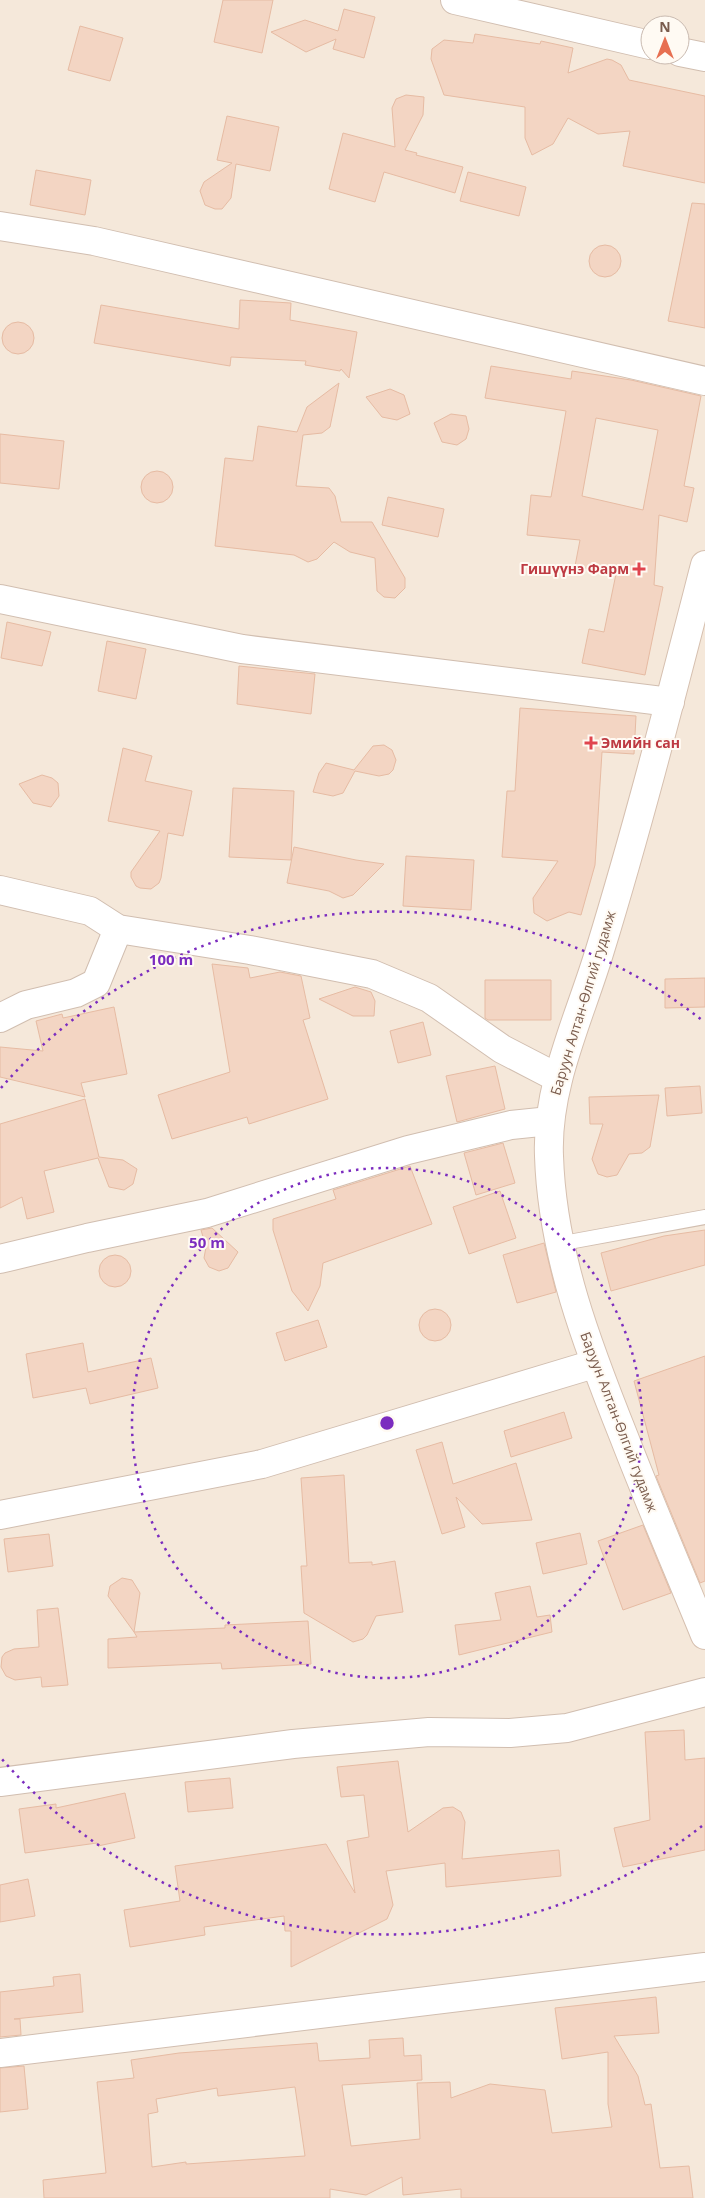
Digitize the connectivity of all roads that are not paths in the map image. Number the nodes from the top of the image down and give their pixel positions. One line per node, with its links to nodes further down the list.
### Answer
1 (455, 0): 2 (street)
2 (640, 43)
3 (690, 54): 4 (street)
4 (705, 57)
5 (0, 226): 6 (street)
6 (705, 381)
7 (705, 564): 9 (street, Баруун Алтан-Өлгий гудамж)
8 (0, 599): 9 (street)
9 (670, 702): 13 (street, Баруун Алтан-Өлгий гудамж)
10 (0, 890): 11 (street)
11 (118, 929): 12 (street); 13 (street)
12 (0, 1018)
13 (558, 1078): 14 (street, Баруун Алтан-Өлгий гудамж)
14 (550, 1121): 16 (street, Баруун Алтан-Өлгий гудамж); 17 (street)
15 (705, 1217): 16 (lane)
16 (558, 1244): 18 (street, Баруун Алтан-Өлгий гудамж)
17 (0, 1259)
18 (594, 1364): 19 (street); 20 (street, Баруун Алтан-Өлгий гудамж)
19 (0, 1514)
20 (705, 1635)
21 (705, 1692): 22 (street)
22 (0, 1782)
23 (705, 1967): 24 (street)
24 (0, 2053)

